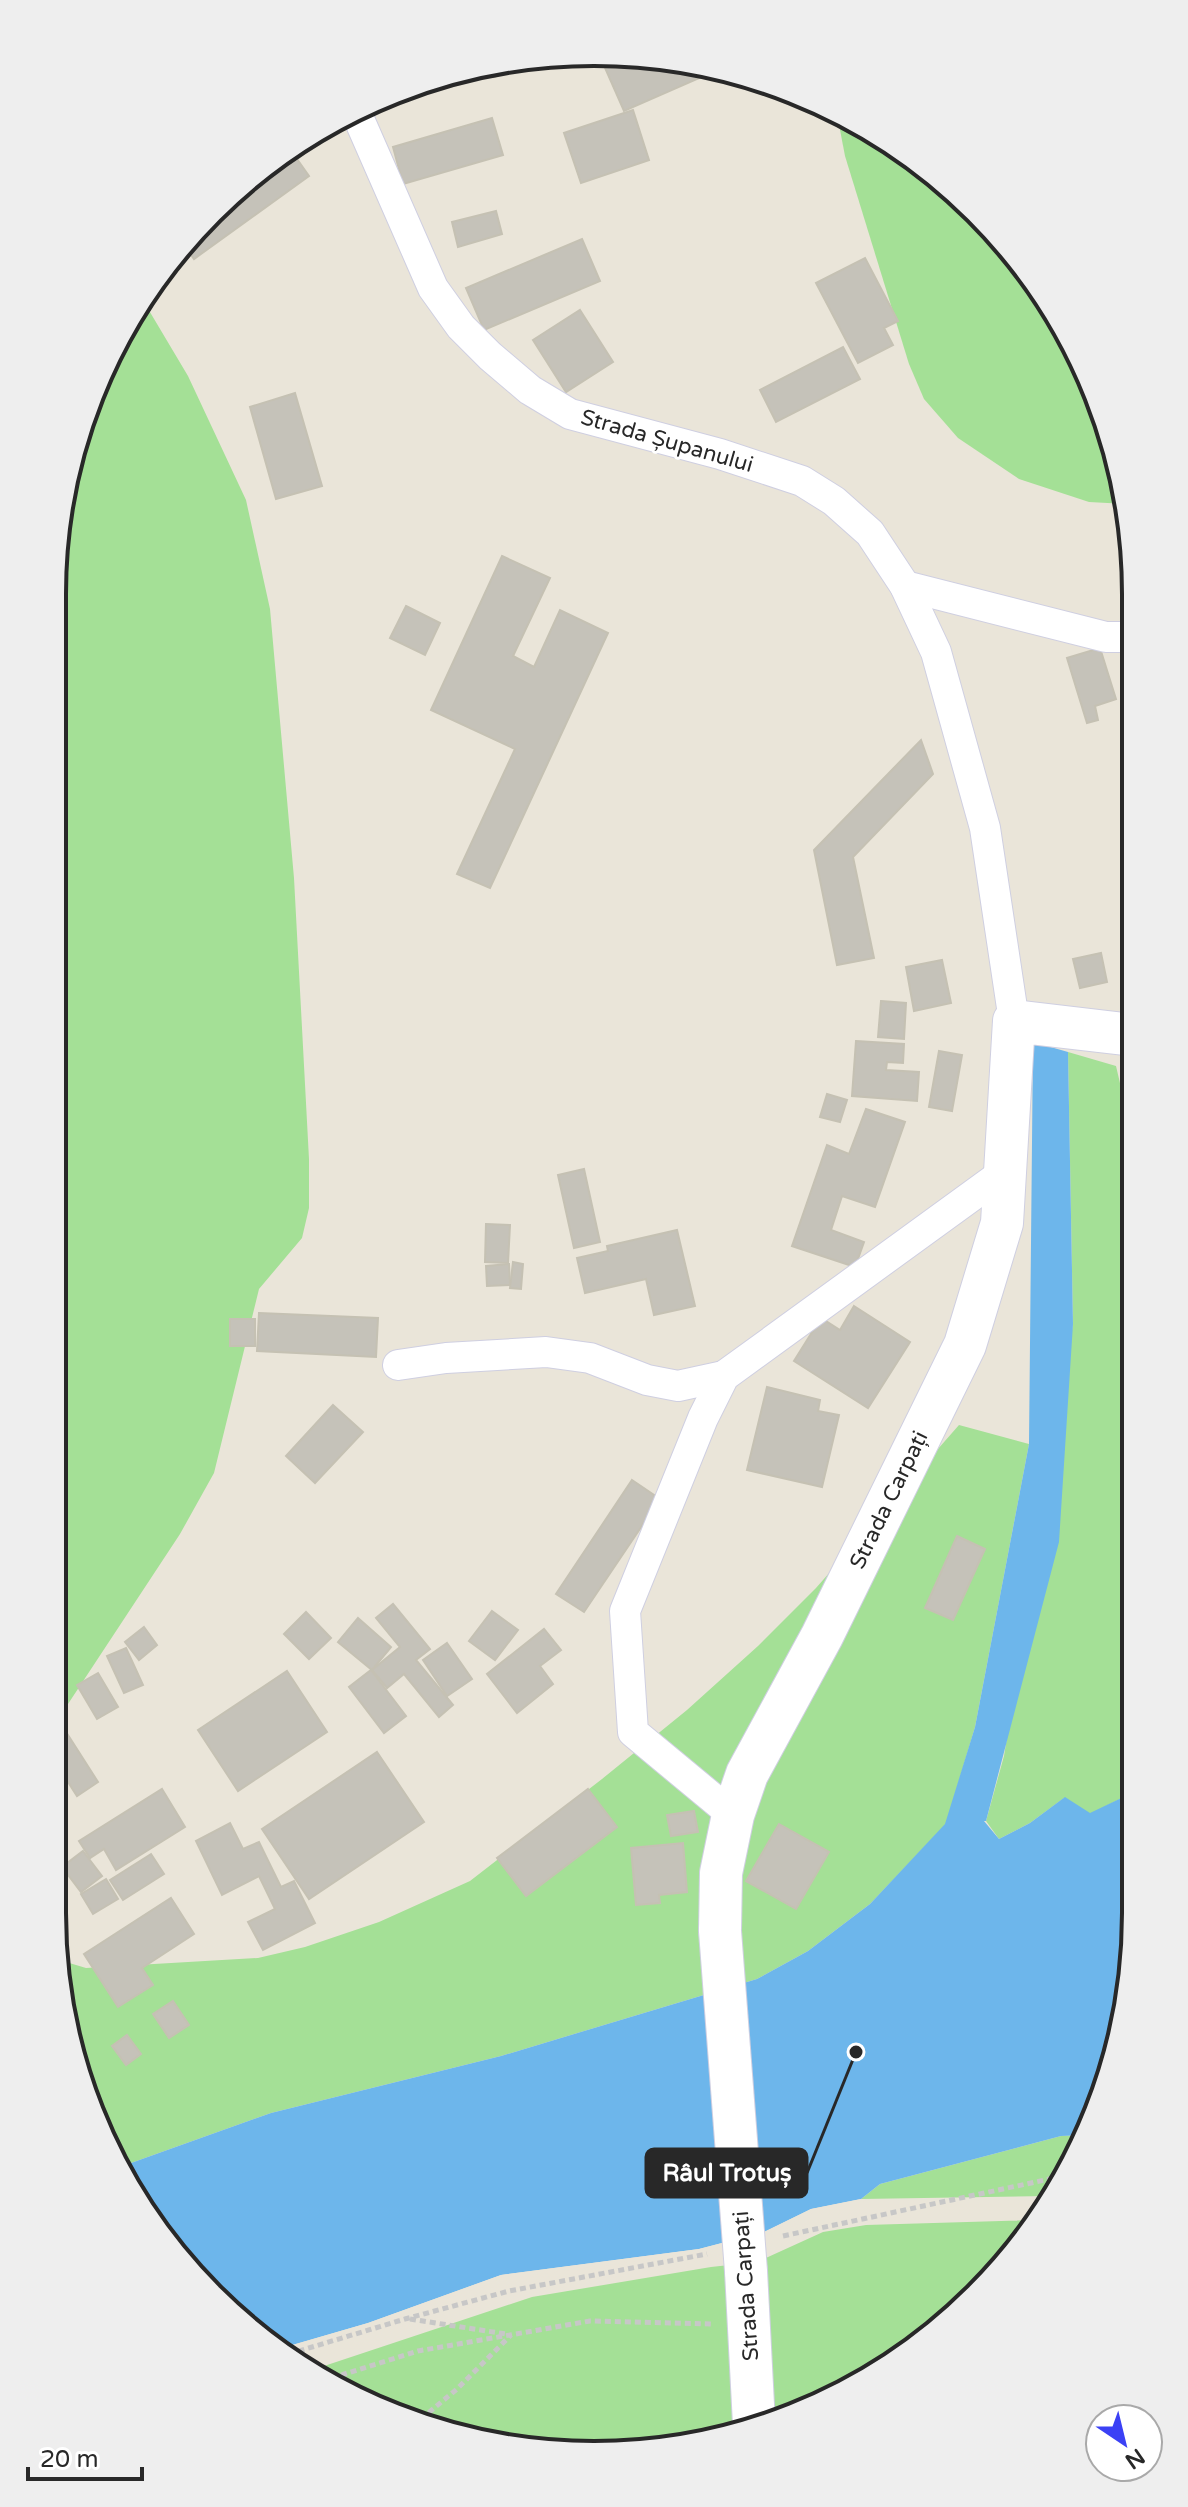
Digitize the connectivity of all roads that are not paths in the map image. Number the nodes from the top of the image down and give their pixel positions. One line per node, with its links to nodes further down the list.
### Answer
1 (360, 120): 2 (street, Strada Șupanului)
2 (905, 586): 3 (street); 4 (street, Strada Șupanului)
3 (1122, 637)
4 (1014, 1021): 5 (street); 6 (street, Strada Carpați)
5 (1122, 1034)
6 (1006, 1171): 8 (street); 9 (street, Strada Carpați)
7 (398, 1365): 8 (street)
8 (724, 1376): 9 (street)
9 (733, 1815): 10 (street, Strada Carpați, bridge)
10 (754, 2416)

